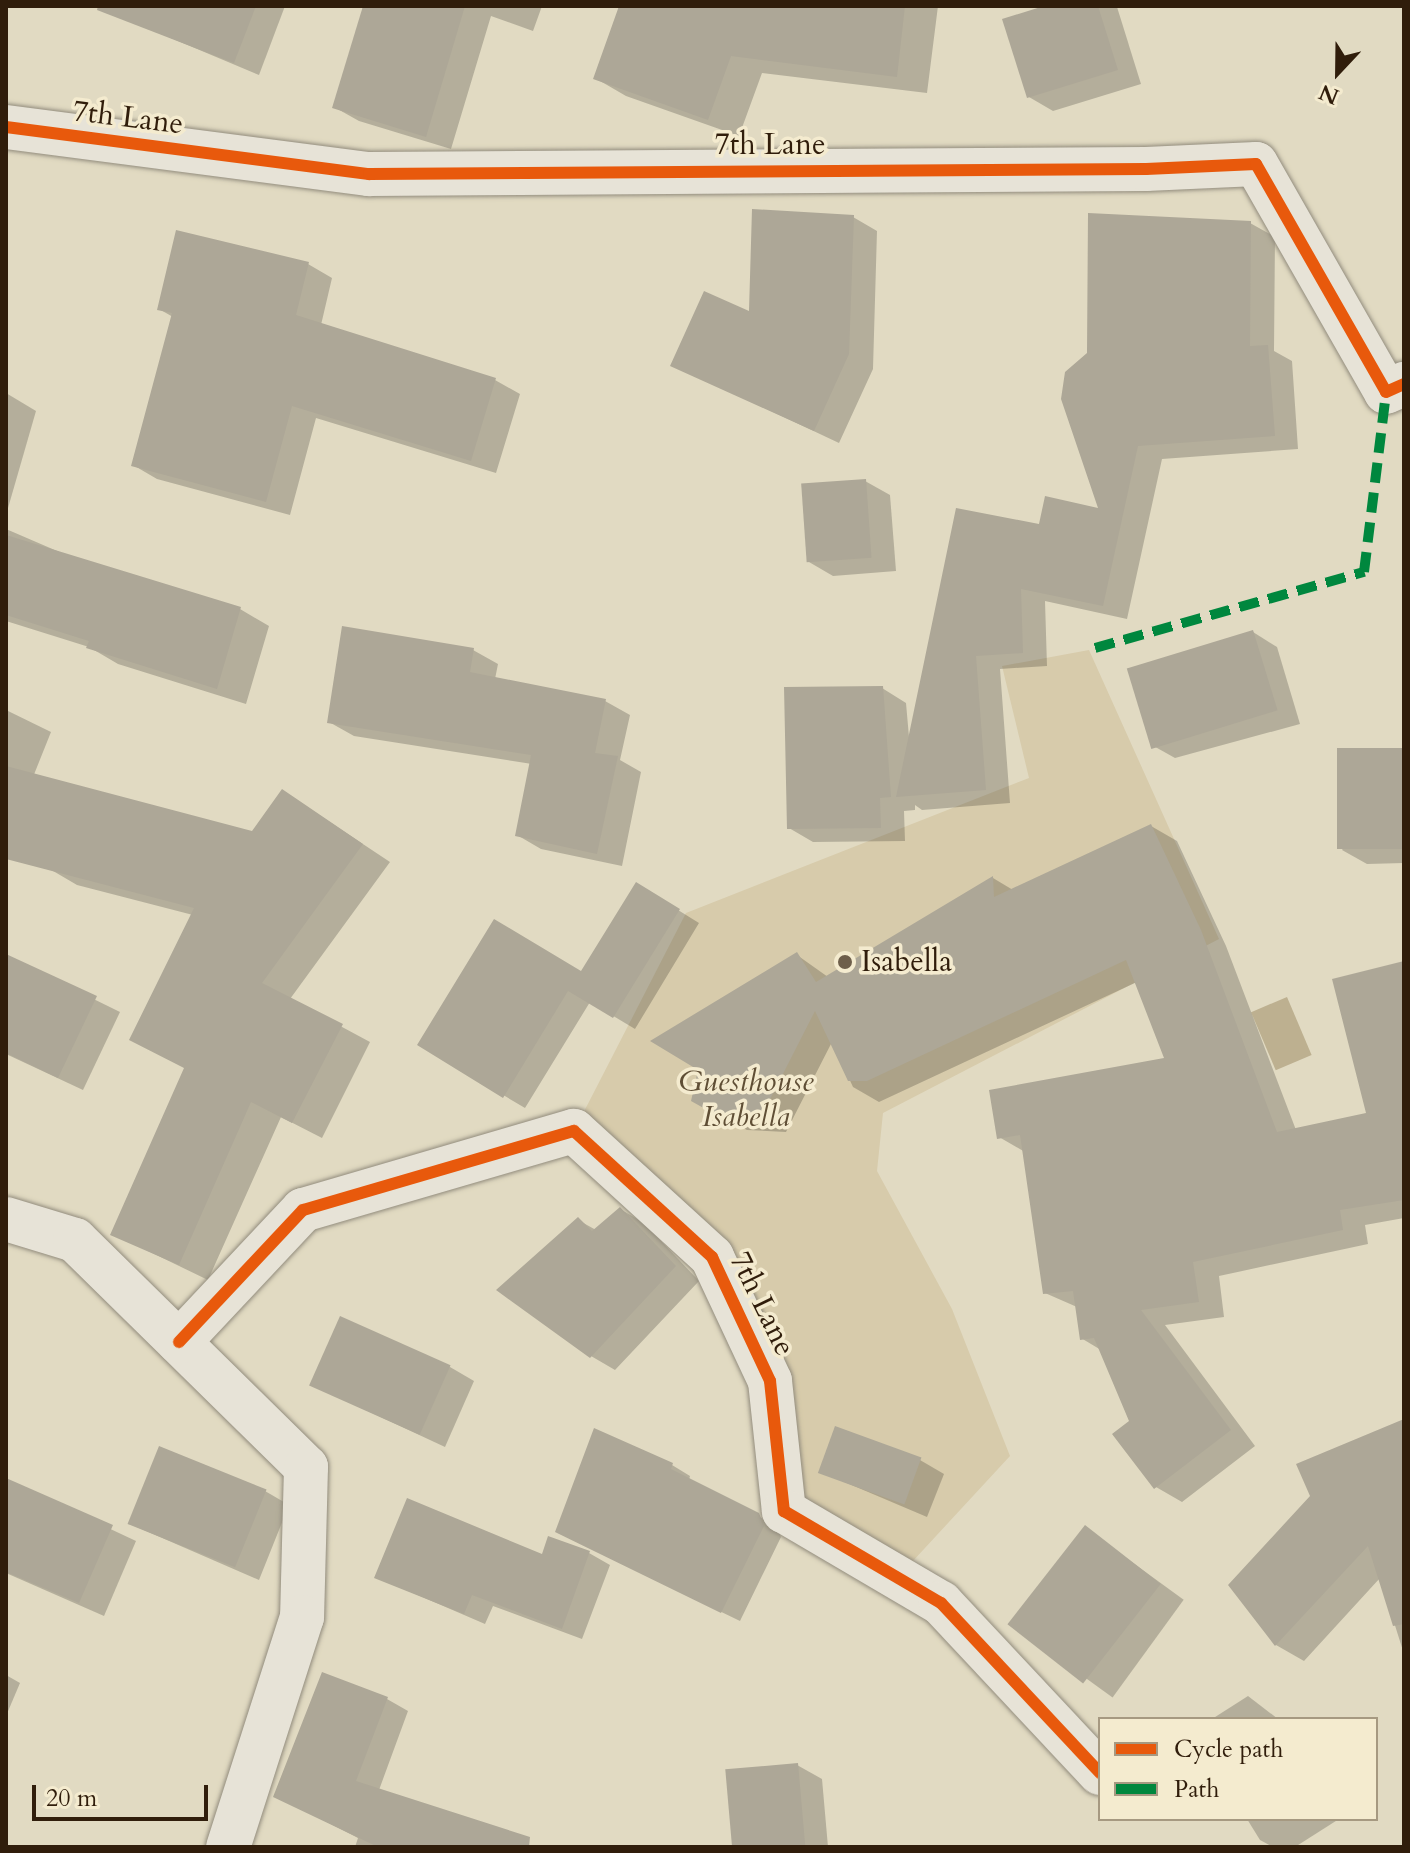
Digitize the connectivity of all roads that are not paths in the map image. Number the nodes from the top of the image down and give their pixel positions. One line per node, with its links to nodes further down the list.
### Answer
1 (6, 127): 2 (street, 7th Lane)
2 (1404, 384)
3 (6, 1219): 4 (street)
4 (179, 1342): 5 (street, 7th Lane); 6 (street)
5 (1098, 1771)
6 (228, 1847)

